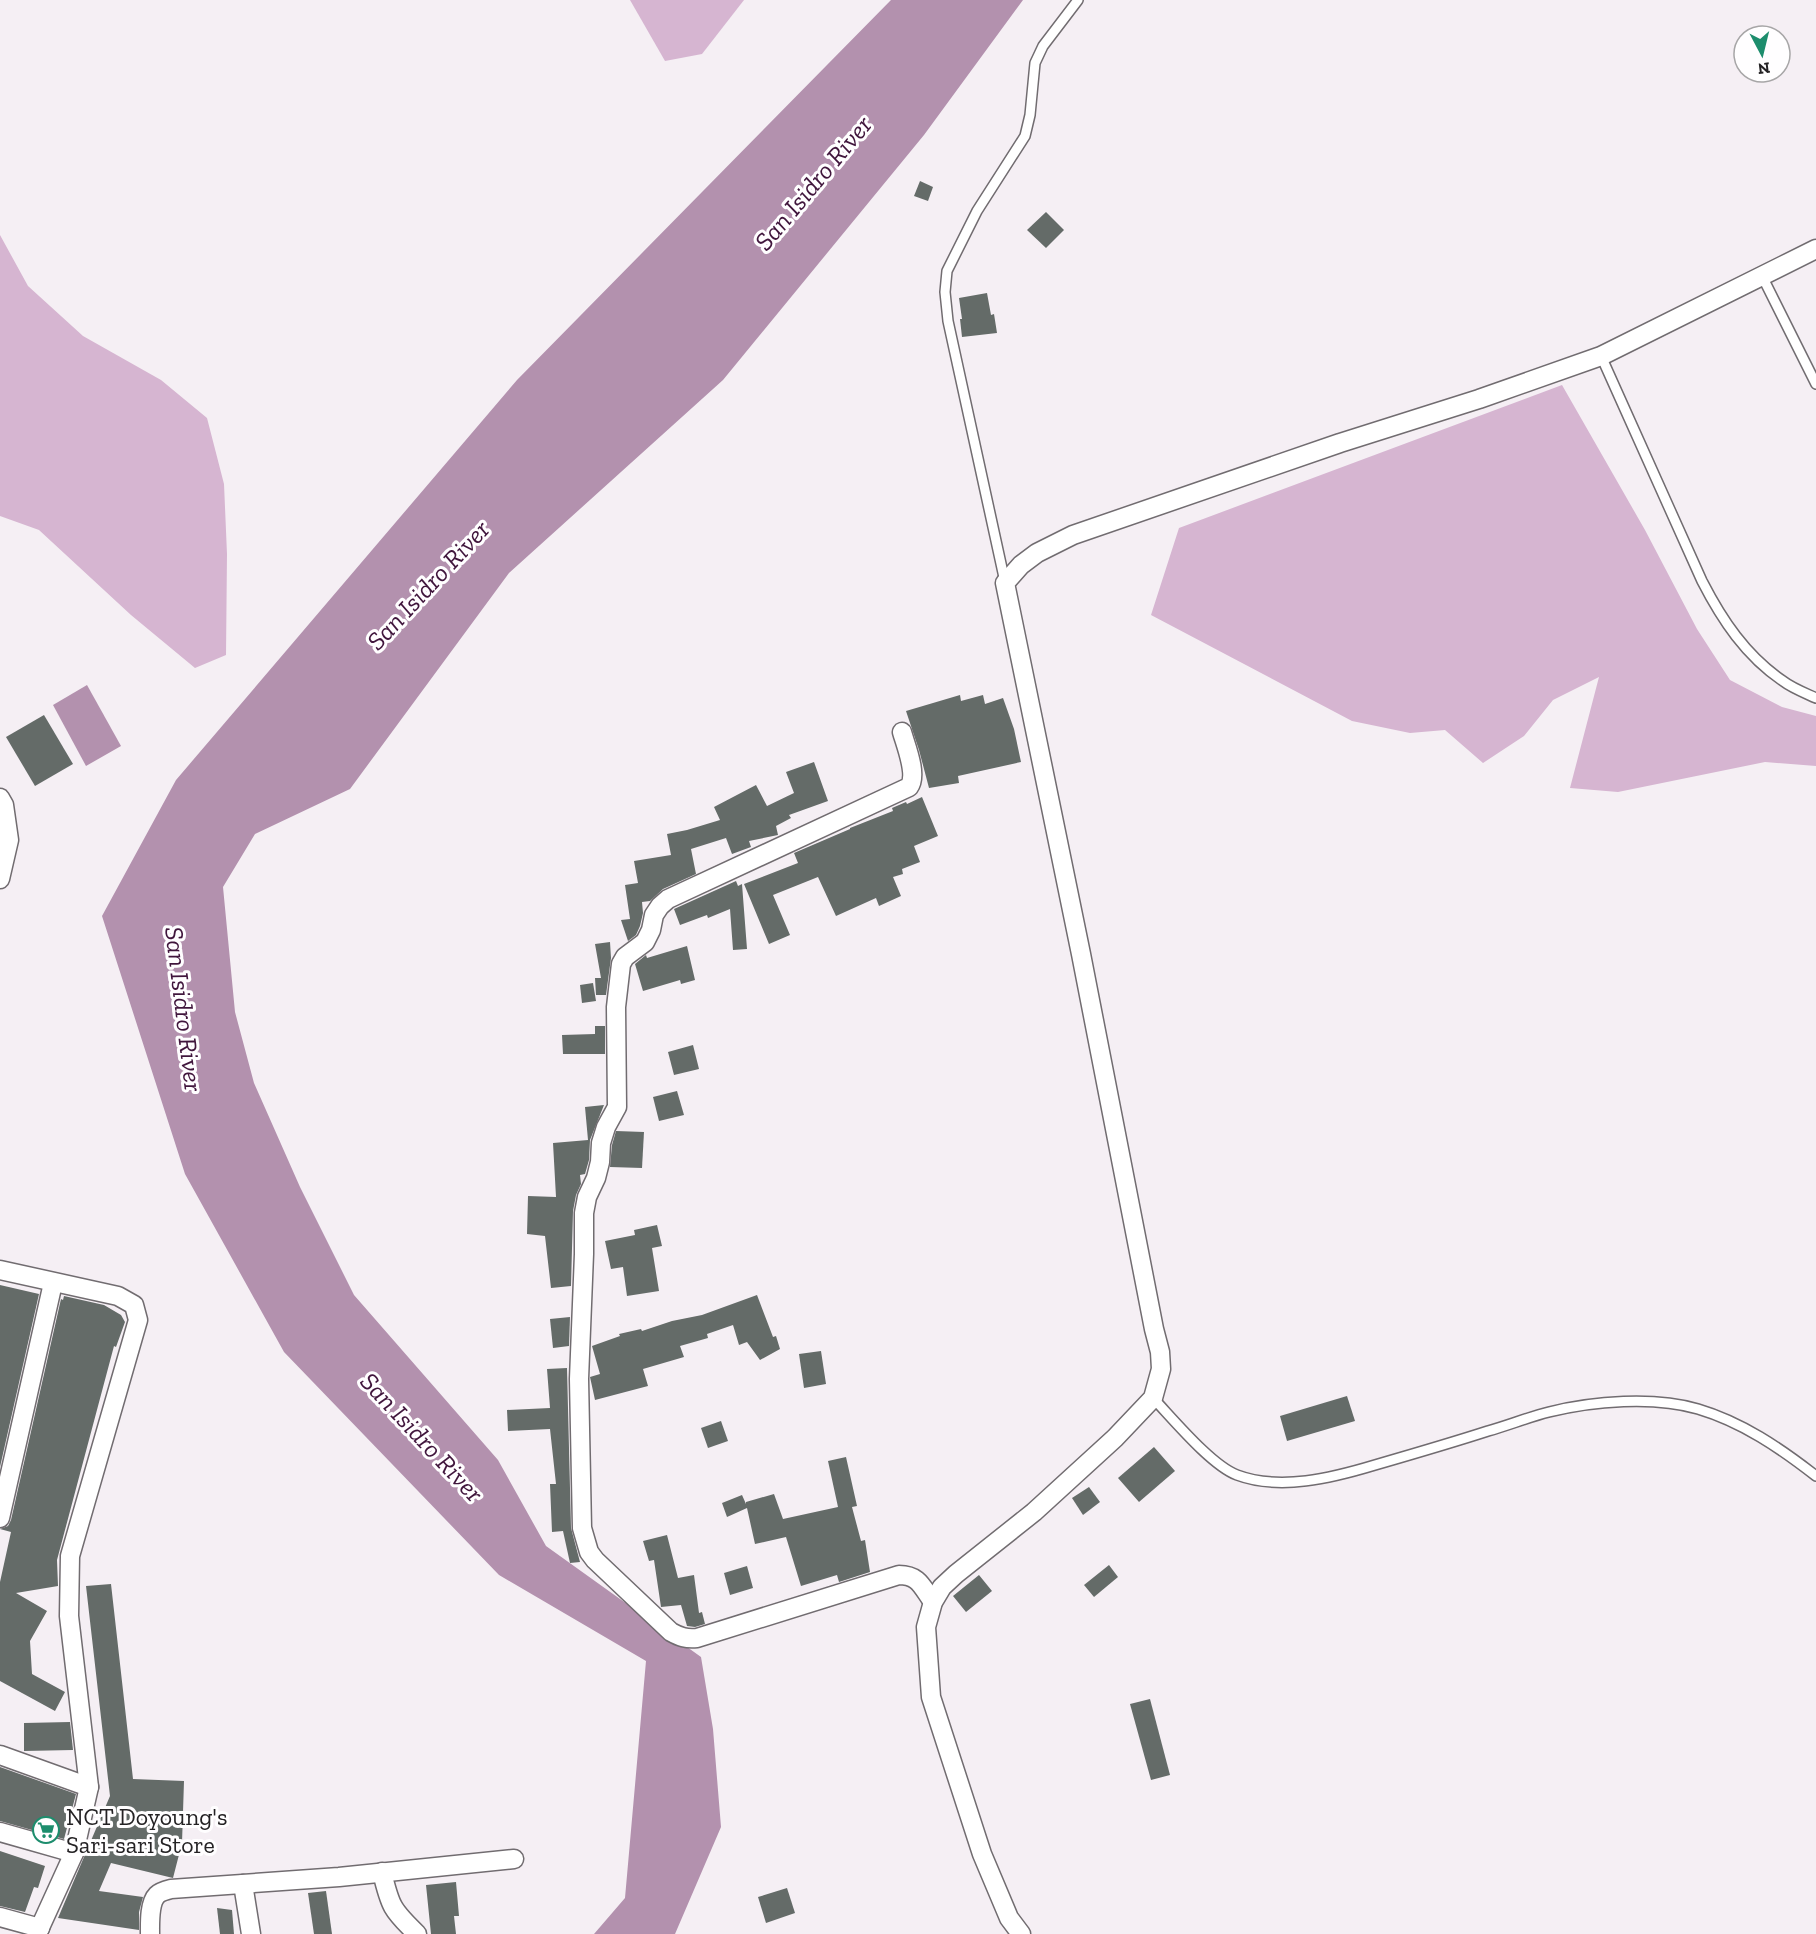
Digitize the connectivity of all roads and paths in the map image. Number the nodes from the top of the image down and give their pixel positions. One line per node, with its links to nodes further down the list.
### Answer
1 (1078, 0): 6 (lane)
2 (1816, 249): 3 (street)
3 (1762, 276): 4 (street); 5 (lane)
4 (1600, 356): 6 (street); 7 (lane)
5 (1816, 384)
6 (1005, 583): 13 (street)
7 (1816, 698)
8 (902, 732): 16 (street)
9 (0, 798): 10 (street)
10 (0, 879)
11 (0, 1270): 12 (street)
12 (53, 1283): 15 (street); 18 (street)
13 (1153, 1398): 14 (lane); 16 (street)
14 (1816, 1476)
15 (0, 1518)
16 (933, 1602): 29 (street)
17 (0, 1755): 18 (street)
18 (90, 1787): 20 (street)
19 (0, 1832): 20 (street)
20 (74, 1853): 25 (street)
21 (514, 1859): 22 (street)
22 (382, 1872): 23 (street); 28 (street)
23 (243, 1884): 26 (street); 27 (street)
24 (0, 1917): 25 (street)
25 (39, 1931)
26 (150, 1934)
27 (251, 1934)
28 (417, 1934)
29 (1021, 1934)

